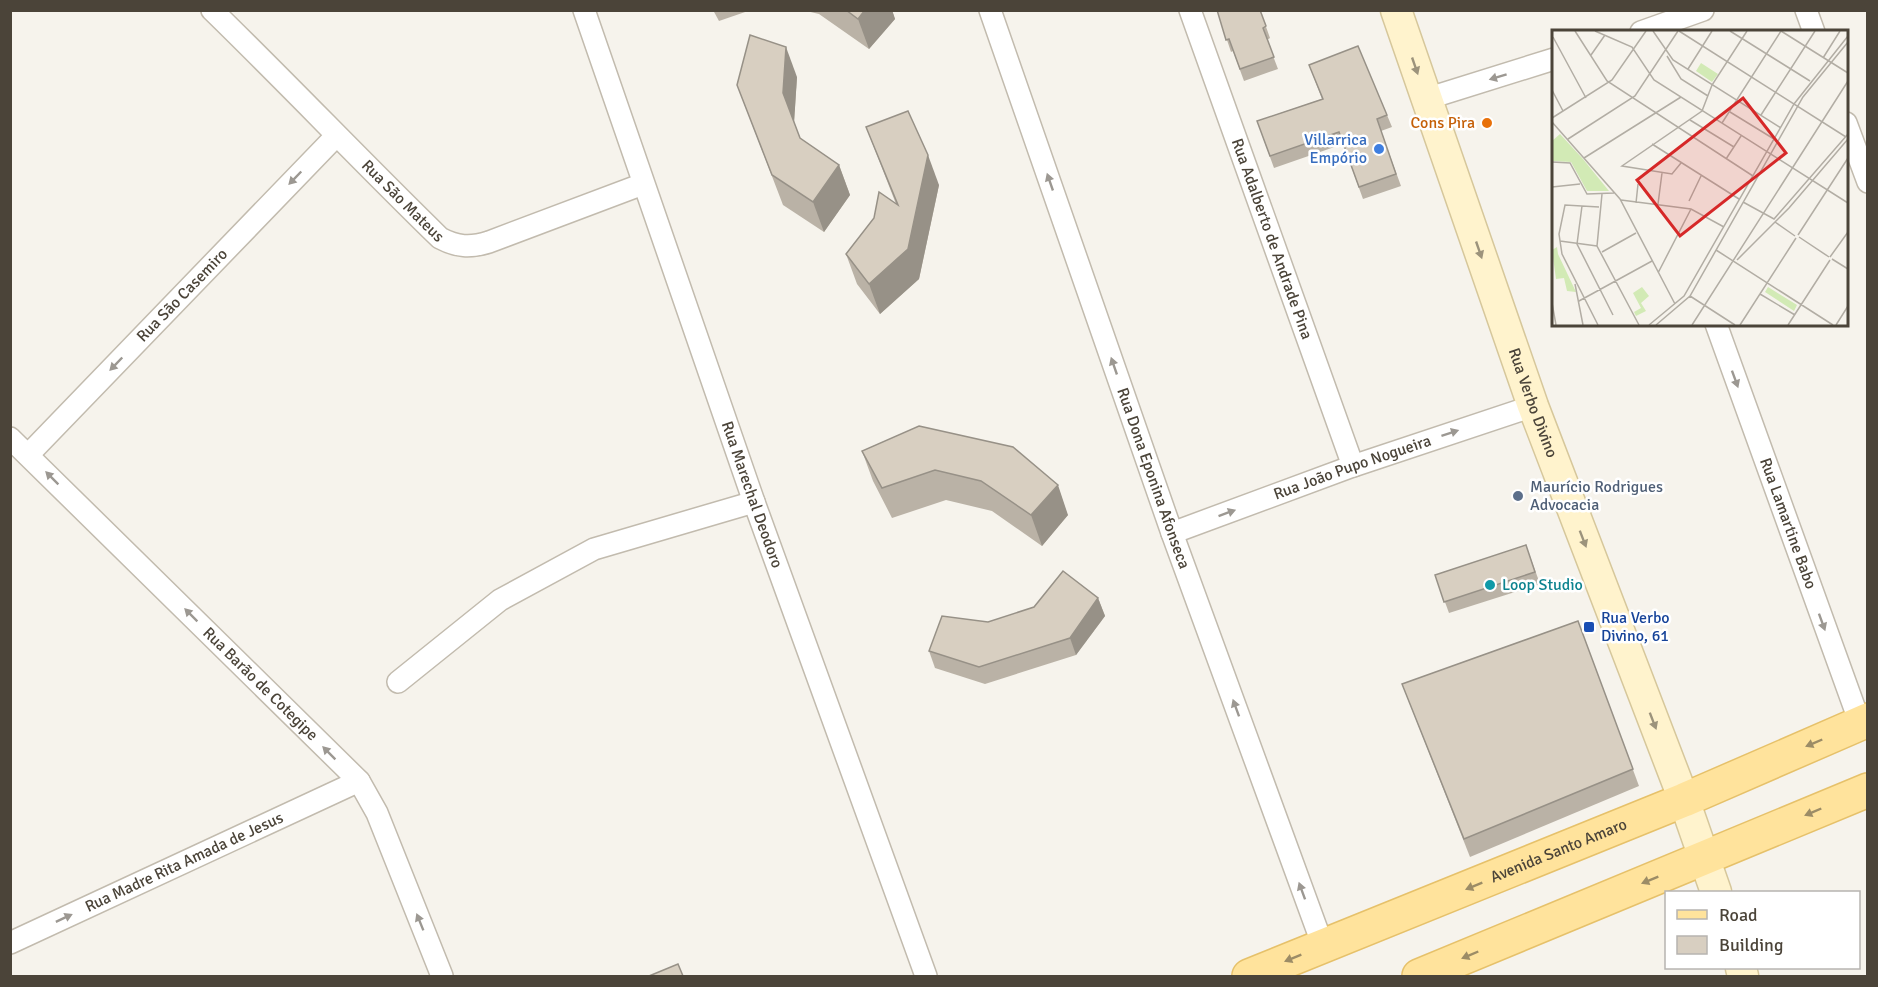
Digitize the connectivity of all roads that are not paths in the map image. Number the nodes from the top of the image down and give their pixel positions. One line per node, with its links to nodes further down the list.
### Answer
1 (212, 10): 13 (street, Rua São Mateus)
2 (584, 10): 15 (street, Rua Marechal Deodoro)
3 (990, 10): 22 (street, Rua Dona Eponina Afonseca, one-way to 3)
4 (1190, 10): 20 (street, Rua Adalberto de Andrade Pina)
5 (1396, 10): 11 (street, Rua Verbo Divino, one-way to 11)
6 (1703, 10): 8 (street)
7 (1806, 10): 9 (street)
8 (1647, 30)
9 (1813, 30)
10 (1552, 60): 11 (street, one-way to 11)
11 (1426, 99): 17 (street, Rua Verbo Divino, one-way to 17)
12 (1848, 128): 14 (street)
13 (336, 136): 15 (street, Rua São Mateus); 19 (street, Rua São Casemiro, one-way to 19)
14 (1868, 182)
15 (643, 183): 21 (street, Rua Marechal Deodoro)
16 (1717, 326): 24 (street, Rua Lamartine Babo, one-way to 24)
17 (1533, 406): 20 (street, Rua João Pupo Nogueira, one-way to 17); 27 (street, Rua Verbo Divino, one-way to 27)
18 (10, 438): 19 (street, Rua Barão de Cotegipe)
19 (28, 455): 25 (street, Rua Barão de Cotegipe, one-way to 19)
20 (1353, 466): 22 (street, Rua João Pupo Nogueira, one-way to 20)
21 (754, 502): 23 (street); 33 (street, Rua Marechal Deodoro)
22 (1172, 533): 31 (street, Rua Dona Eponina Afonseca, one-way to 22)
23 (398, 682)
24 (1864, 722): 27 (main road, Avenida Santo Amaro, one-way to 27)
25 (358, 782): 30 (street, Rua Madre Rita Amada de Jesus, one-way to 25); 32 (street, Rua Barão de Cotegipe, one-way to 25)
26 (1868, 790): 28 (main road, one-way to 28)
27 (1684, 800): 28 (street, Rua Verbo Divino); 31 (main road, Avenida Santo Amaro, one-way to 31)
28 (1705, 858): 29 (street, Rua Verbo Divino); 35 (main road, one-way to 35)
29 (1716, 891)
30 (10, 943)
31 (1323, 946): 34 (main road, Avenida Santo Amaro, one-way to 34)
32 (442, 976)
33 (926, 976)
34 (1249, 976)
35 (1419, 976)

